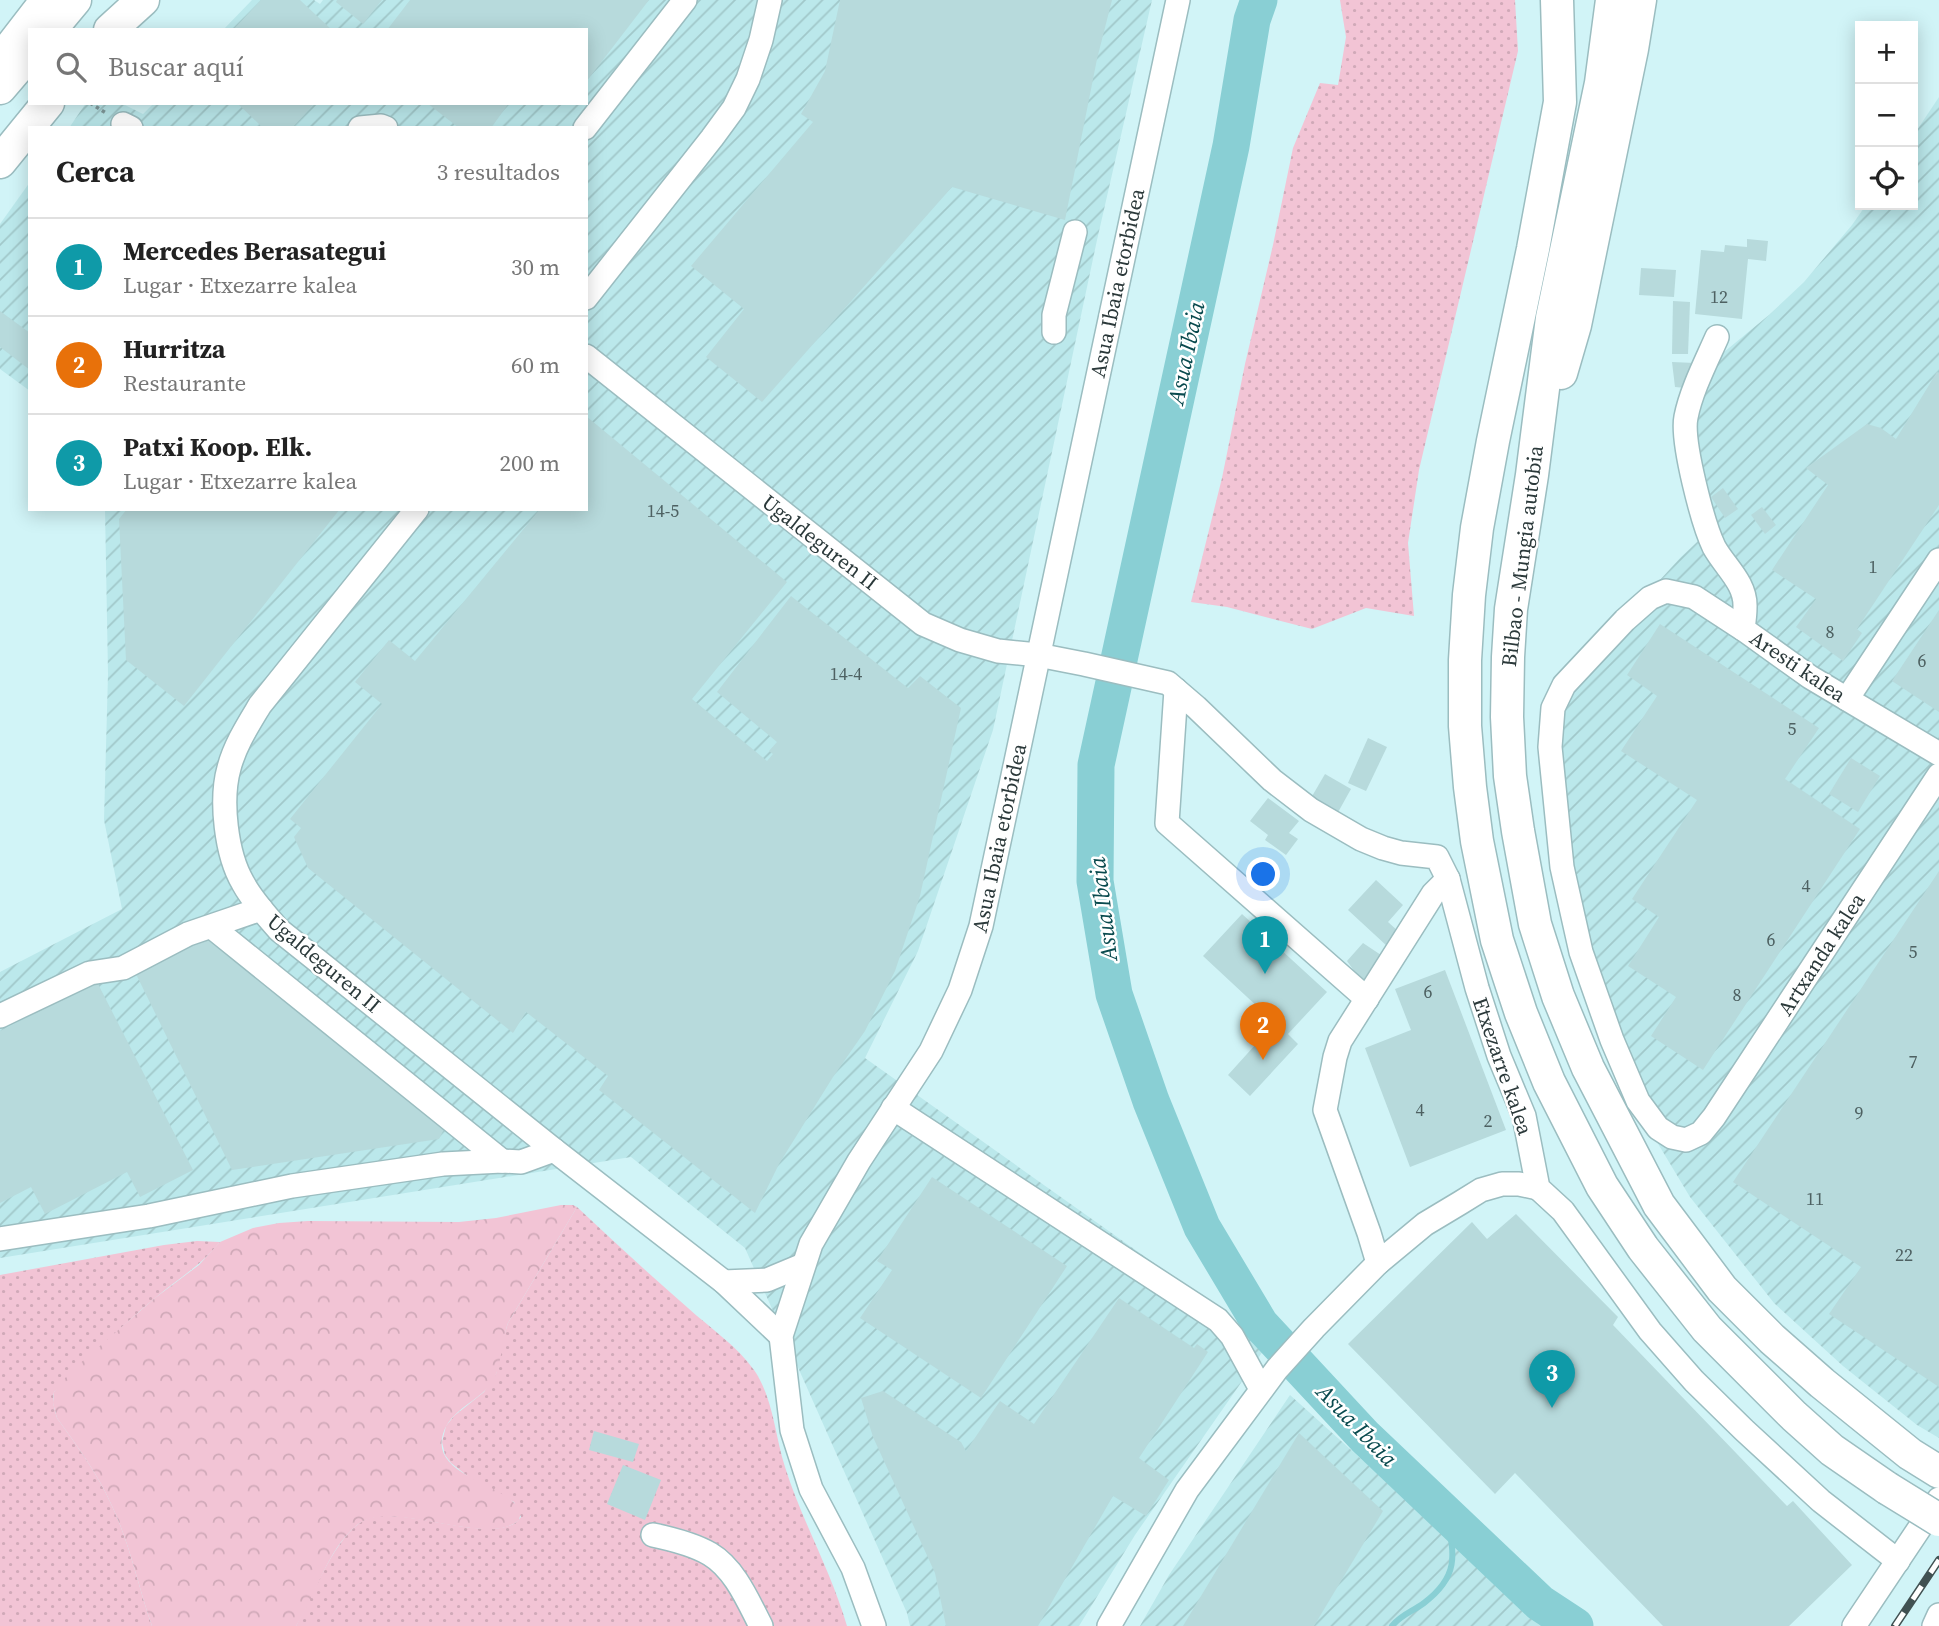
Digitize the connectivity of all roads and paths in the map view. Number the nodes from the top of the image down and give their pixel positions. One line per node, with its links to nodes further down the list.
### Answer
1 (47, 0): 16 (highway)
2 (75, 0): 12 (highway)
3 (134, 0): 13 (highway)
4 (143, 0): 14 (highway)
5 (685, 0): 21 (street)
6 (770, 0): 25 (street)
7 (1178, 0): 33 (street, Asua Ibaia etorbidea)
8 (1557, 0): 18 (highway)
9 (1578, 0): 18 (highway)
10 (1612, 0): 29 (highway, Bilbao - Mungia autobia)
11 (1640, 0): 29 (highway)
12 (52, 28)
13 (111, 28)
14 (111, 28)
15 (28, 56): 17 (highway)
16 (0, 61)
17 (0, 88)
18 (1560, 102): 55 (highway, Bilbao - Mungia autobia, bridge)
19 (46, 105): 20 (highway)
20 (29, 126)
21 (587, 126)
22 (28, 128): 23 (highway)
23 (0, 162)
24 (1074, 232): 26 (street)
25 (588, 295)
26 (1054, 332)
27 (1717, 337): 32 (street, Aresti kalea)
28 (588, 358): 33 (street, Ugaldeguren II)
29 (1532, 475): 53 (highway, Bilbao - Mungia autobia)
30 (415, 511): 39 (street, Ugaldeguren II)
31 (1939, 560): 35 (street)
32 (1743, 628): 35 (street, Aresti kalea); 37 (street, Artxanda kalea)
33 (1038, 655): 34 (street, Ugaldeguren II); 43 (street, Asua Ibaia etorbidea)
34 (1176, 691): 38 (street); 41 (street)
35 (1847, 699): 36 (street, Aresti kalea)
36 (1939, 754)
37 (1939, 775)
38 (1448, 878): 41 (street); 46 (street, Etxezarre kalea)
39 (261, 909): 40 (street); 44 (street, Ugaldeguren II)
40 (212, 927): 42 (street); 45 (street)
41 (1367, 999): 48 (street)
42 (0, 1016)
43 (893, 1108): 49 (street, Asua Ibaia etorbidea); 52 (street)
44 (554, 1150): 45 (street); 50 (street, Ugaldeguren II)
45 (502, 1161): 47 (street)
46 (1538, 1188): 48 (street); 57 (street)
47 (0, 1239)
48 (1378, 1263): 52 (street)
49 (803, 1265): 50 (street); 51 (street, Asua Ibaia etorbidea)
50 (724, 1282): 51 (street, Ugaldeguren II)
51 (781, 1336): 60 (street, Asua Ibaia etorbidea)
52 (1261, 1389): 61 (street)
53 (1939, 1472)
54 (1939, 1499): 57 (street)
55 (1939, 1520)
56 (653, 1535): 59 (street)
57 (1898, 1561): 62 (street)
58 (1939, 1615): 63 (street)
59 (761, 1626)
60 (874, 1626)
61 (1109, 1626)
62 (1854, 1626)
63 (1934, 1626)

